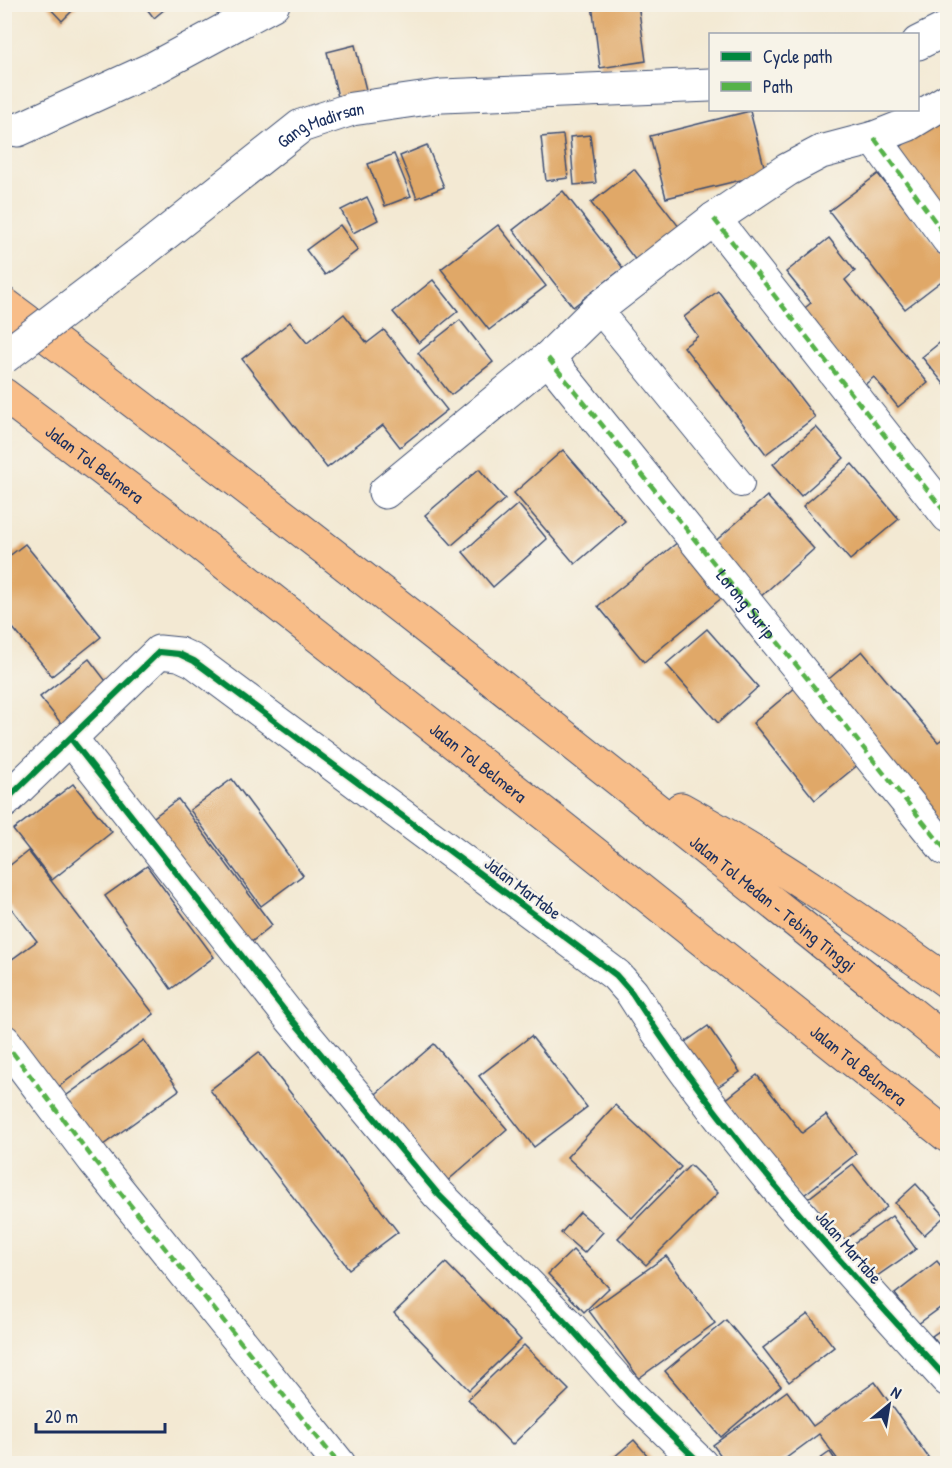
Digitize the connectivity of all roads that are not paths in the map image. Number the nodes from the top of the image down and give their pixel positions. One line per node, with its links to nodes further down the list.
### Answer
1 (273, 4): 6 (street)
2 (948, 28): 3 (street)
3 (919, 42)
4 (709, 85): 12 (street, Gang Madirsan, bridge)
5 (946, 103): 7 (street)
6 (4, 128)
7 (874, 138): 8 (street); 9 (street)
8 (714, 219): 11 (street); 17 (street)
9 (948, 239)
10 (4, 304): 19 (highway)
11 (598, 309): 13 (street); 15 (lane)
12 (4, 357)
13 (548, 358): 16 (street); 21 (street, Lorong Surip)
14 (4, 395): 25 (highway, Jalan Tol Belmera)
15 (741, 484)
16 (385, 492)
17 (948, 516)
18 (71, 739): 20 (street, Jalan Martabe); 26 (street, Jalan Martabe); 28 (street)
19 (598, 763): 22 (highway); 24 (highway, Jalan Tol Medan - Tebing Tinggi)
20 (4, 802)
21 (945, 849)
22 (948, 982)
23 (4, 1041): 27 (street)
24 (948, 1043)
25 (948, 1136)
26 (948, 1380)
27 (339, 1464)
28 (700, 1464)

